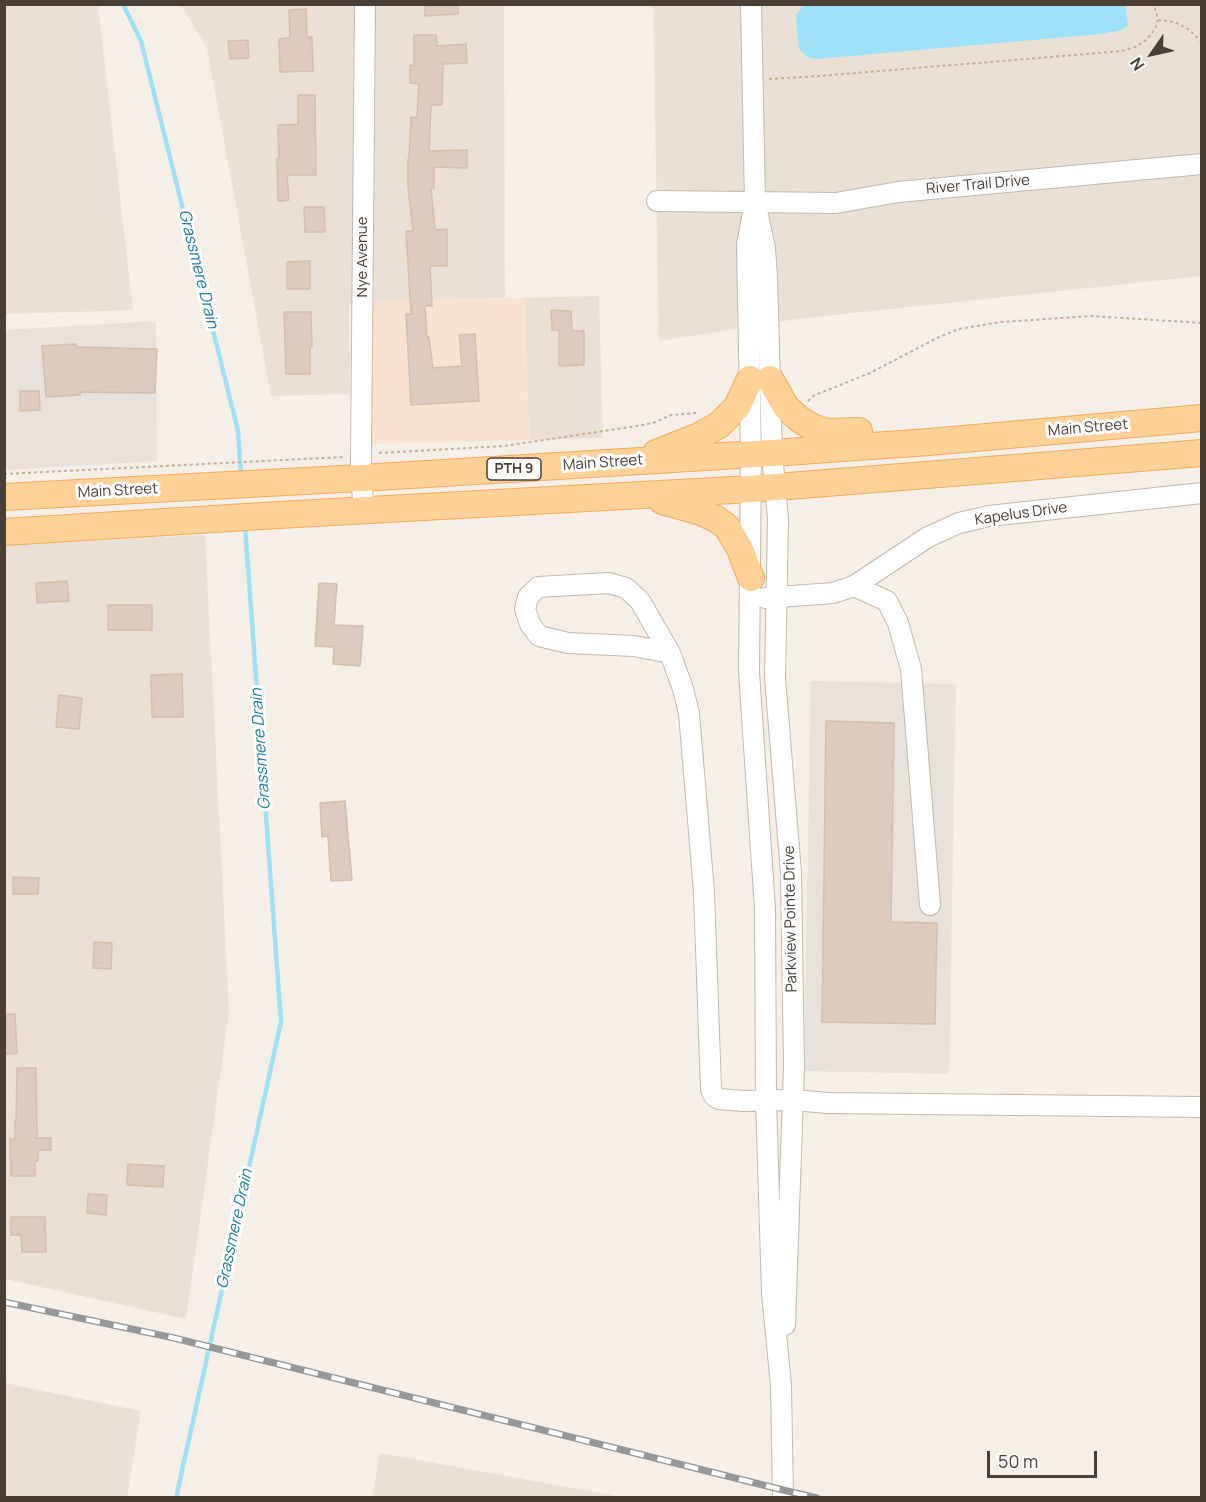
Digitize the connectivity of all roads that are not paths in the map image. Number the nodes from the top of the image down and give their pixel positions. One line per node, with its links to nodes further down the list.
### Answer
1 (365, 4): 12 (street, Nye Avenue)
2 (751, 4): 5 (street)
3 (1202, 164): 5 (street, River Trail Drive)
4 (657, 201): 5 (street, River Trail Drive)
5 (755, 202): 6 (street)
6 (760, 379): 8 (main road); 10 (street); 11 (main road)
7 (1202, 418): 8 (main road, Main Street / PTH 9)
8 (929, 442): 10 (main road, Main Street / PTH 9)
9 (1202, 453): 13 (main road, PTH 9)
10 (762, 454): 11 (main road, Main Street / PTH 9); 13 (street, Parkview Pointe Drive)
11 (634, 462): 12 (main road, Main Street / PTH 9)
12 (361, 467): 16 (main road, Main Street / PTH 9); 17 (street, Nye Avenue)
13 (763, 488): 15 (main road, PTH 9); 20 (street, Parkview Pointe Drive); 21 (street, Parkview Pointe Drive)
14 (1202, 493): 19 (street, Kapelus Drive)
15 (641, 495): 17 (main road, PTH 9); 20 (main road)
16 (4, 497)
17 (364, 510): 18 (main road, PTH 9)
18 (4, 532)
19 (854, 586): 21 (street, Kapelus Drive); 23 (street)
20 (751, 588): 21 (street, Kapelus Drive); 24 (street, Parkview Pointe Drive)
21 (777, 598): 25 (street, Parkview Pointe Drive)
22 (670, 653): 22 (street); 24 (street)
23 (930, 905)
24 (766, 1100): 25 (street); 27 (street, Parkview Pointe Drive)
25 (794, 1100): 26 (street); 27 (street, Parkview Pointe Drive)
26 (1202, 1107)
27 (781, 1386): 28 (street, Parkview Pointe Drive)
28 (783, 1497)

